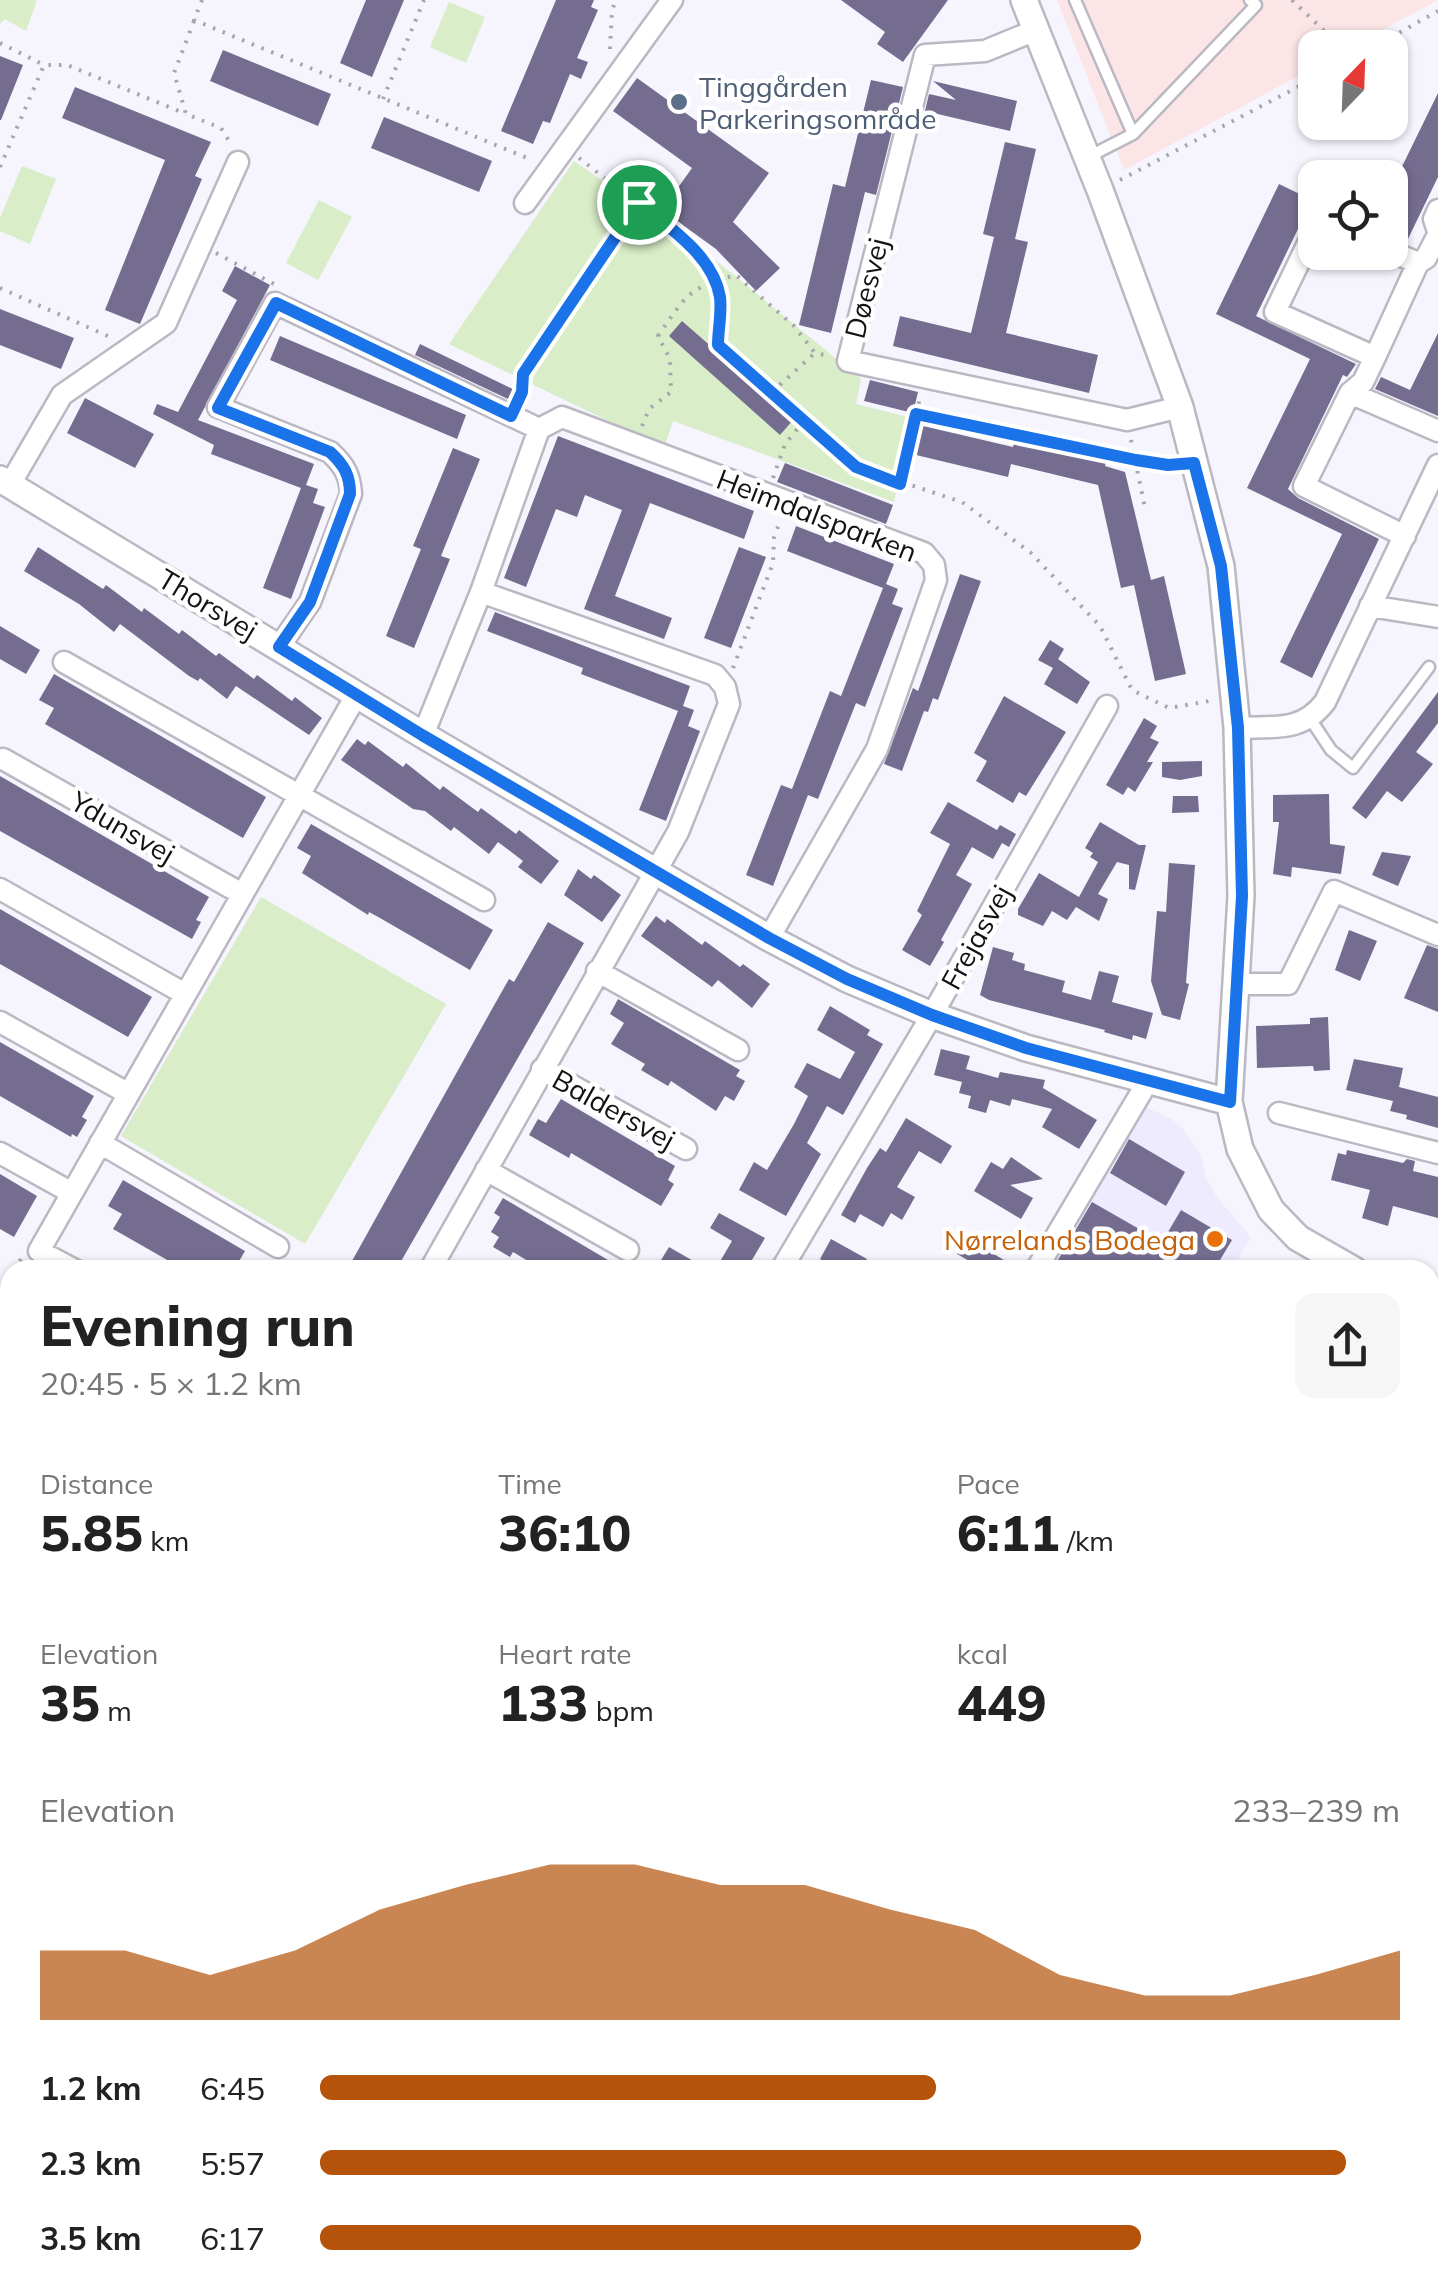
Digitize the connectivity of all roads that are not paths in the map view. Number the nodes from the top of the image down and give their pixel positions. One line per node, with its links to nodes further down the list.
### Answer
1 (672, 0): 9 (street)
2 (1024, 0): 5 (street)
3 (1074, 0): 6 (lane)
4 (1250, 0): 6 (lane)
5 (1036, 30): 7 (street); 17 (street, Døesvej)
6 (1133, 134): 7 (lane)
7 (1087, 158): 17 (street)
8 (238, 162): 21 (street)
9 (525, 203)
10 (1438, 210): 11 (street)
11 (1438, 233): 13 (street)
12 (1408, 259): 13 (street)
13 (1418, 263): 15 (street)
14 (1298, 264): 15 (street)
15 (1375, 358): 16 (street)
16 (1350, 393): 19 (street); 22 (street)
17 (1180, 408): 32 (street)
18 (539, 429): 23 (street); 26 (street, Heimdalsparken); 41 (street, Heimdalsparken)
19 (1438, 431)
20 (1438, 465): 22 (street)
21 (5, 482): 26 (street, Thorsvej)
22 (1405, 536): 24 (street)
23 (480, 592): 33 (street); 36 (street)
24 (1370, 606): 25 (street); 31 (street)
25 (1438, 617)
26 (279, 647): 29 (street, Thorsvej)
27 (64, 662): 35 (street)
28 (1430, 667): 31 (lane)
29 (358, 694): 33 (street, Thorsvej); 35 (street)
30 (1107, 706): 45 (street, Frejasvej)
31 (1311, 720): 32 (street)
32 (1238, 728): 43 (street)
33 (422, 735): 36 (street, Thorsvej)
34 (3, 759): 38 (street, Ydunsvej)
35 (299, 795): 38 (street); 39 (street)
36 (656, 870): 41 (street, Thorsvej); 42 (street, Baldersvej)
37 (0, 889): 44 (street)
38 (242, 894): 44 (street)
39 (484, 900)
40 (1438, 935): 43 (street)
41 (769, 938): 45 (street, Thorsvej)
42 (597, 971): 47 (street); 48 (street, Baldersvej)
43 (1236, 984): 51 (street)
44 (185, 994): 50 (street)
45 (932, 1015): 49 (street, Thorsvej); 63 (street, Frejasvej)
46 (0, 1022): 50 (street)
47 (738, 1050)
48 (542, 1069): 54 (street, Baldersvej); 57 (street, Baldersvej)
49 (1148, 1080): 51 (street, Thorsvej); 64 (street)
50 (128, 1094): 53 (street)
51 (1230, 1102): 65 (street)
52 (1279, 1114): 56 (street)
53 (100, 1143): 58 (street); 59 (street)
54 (686, 1149)
55 (0, 1152): 58 (street)
56 (1438, 1153)
57 (486, 1170): 60 (street); 62 (street, Baldersvej)
58 (72, 1193): 61 (street)
59 (278, 1247)
60 (628, 1250)
61 (58, 1260)
62 (436, 1260)
63 (787, 1260)
64 (1042, 1260)
65 (1334, 1260)

